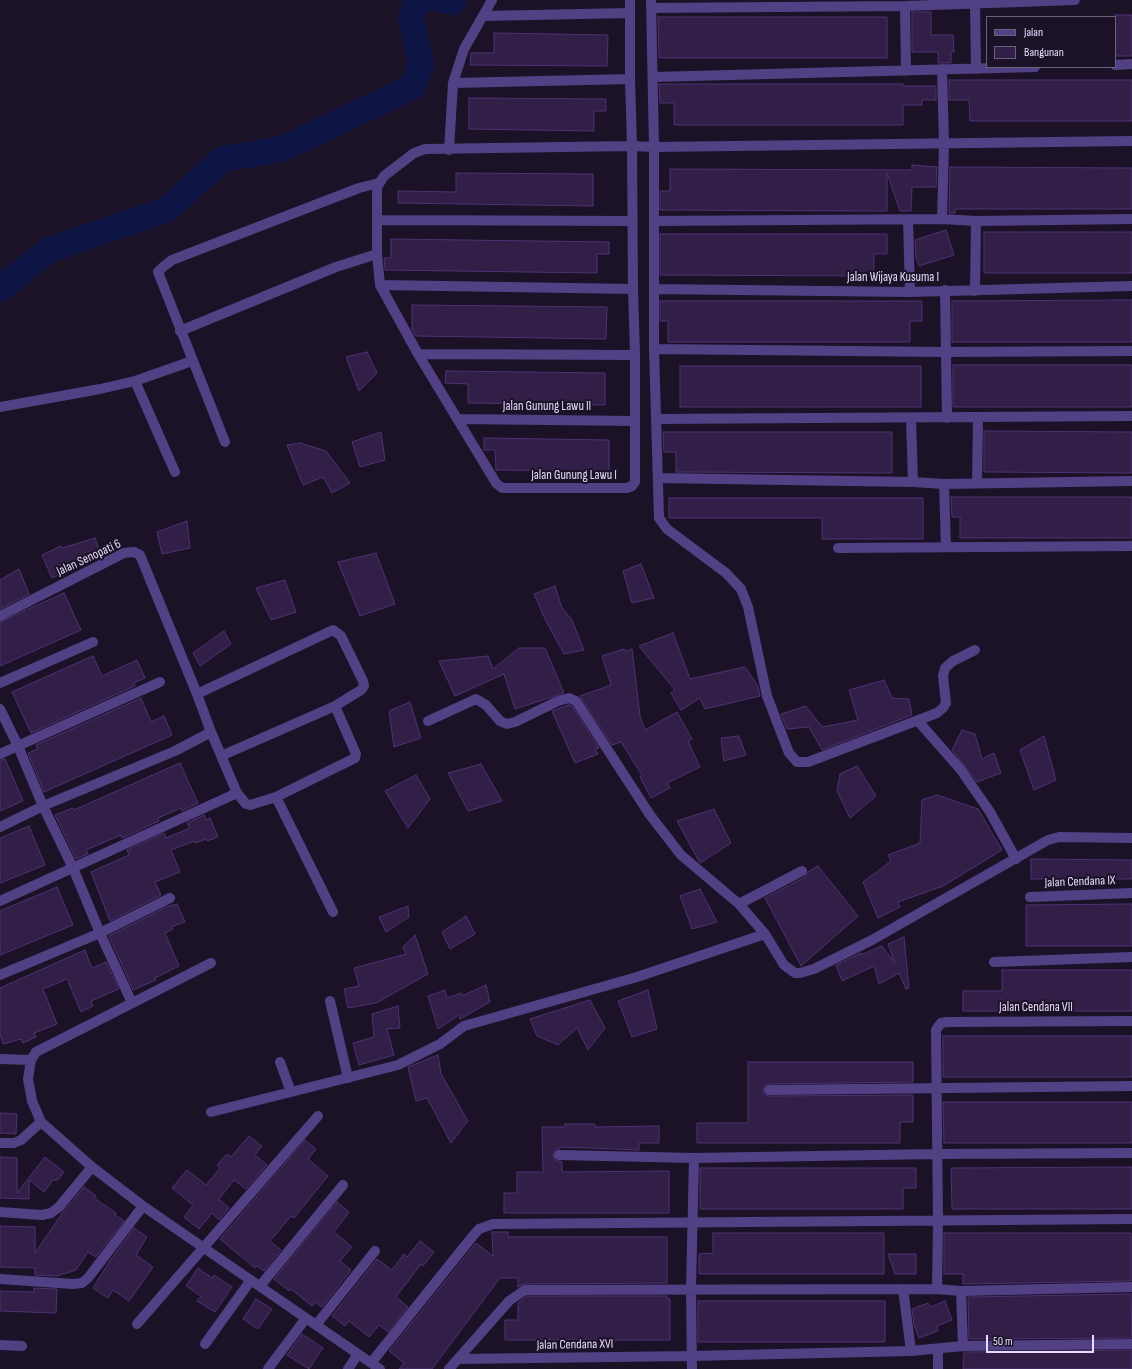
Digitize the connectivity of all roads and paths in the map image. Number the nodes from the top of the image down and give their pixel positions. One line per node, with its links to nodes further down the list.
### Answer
1 (492, 0): 9 (street)
2 (630, 0): 8 (street)
3 (1075, 0): 5 (street)
4 (941, 2): 5 (street); 7 (street)
5 (975, 2): 14 (street)
6 (651, 4): 7 (street); 16 (street)
7 (905, 6): 15 (street)
8 (630, 13): 9 (street); 17 (street)
9 (484, 16): 18 (street)
10 (1132, 64): 11 (street)
11 (1116, 65)
12 (1006, 68): 14 (street)
13 (942, 69): 14 (street); 15 (street); 20 (street)
14 (976, 69)
15 (906, 71): 16 (street)
16 (653, 77): 22 (street)
17 (630, 78): 18 (street); 21 (street)
18 (453, 83): 23 (street)
19 (1132, 141): 20 (street)
20 (944, 144): 22 (street); 26 (street)
21 (632, 146): 22 (street); 23 (street); 29 (street)
22 (654, 147): 30 (street)
23 (449, 150): 24 (street)
24 (380, 183): 28 (street); 40 (street)
25 (908, 219): 26 (street); 30 (street); 39 (street)
26 (942, 219): 31 (street)
27 (1132, 219): 31 (street)
28 (378, 220): 29 (street); 32 (street)
29 (632, 221): 35 (street)
30 (654, 221): 36 (street)
31 (976, 221): 38 (street)
32 (377, 254): 33 (street); 40 (street)
33 (380, 285): 35 (street); 44 (street)
34 (1132, 286): 38 (street, Jalan Wijaya Kusuma I)
35 (633, 289): 45 (street)
36 (655, 289): 39 (street, Jalan Wijaya Kusuma I); 41 (street)
37 (945, 290): 38 (street, Jalan Wijaya Kusuma I); 39 (street, Jalan Wijaya Kusuma I); 43 (street)
38 (975, 291)
39 (910, 292)
40 (180, 330): 46 (street)
41 (654, 349): 43 (street); 52 (street)
42 (1132, 351): 43 (street)
43 (945, 352): 50 (street)
44 (418, 354): 45 (street); 54 (street)
45 (635, 355): 55 (street)
46 (192, 361): 47 (street); 56 (street)
47 (135, 381): 48 (street); 57 (street)
48 (0, 407)
49 (1132, 416): 51 (street)
50 (947, 418): 51 (street); 53 (street)
51 (978, 418): 61 (street)
52 (657, 419): 53 (street); 58 (street)
53 (911, 419): 60 (street)
54 (459, 420): 55 (street, Jalan Gunung Lawu II); 55 (street, Jalan Gunung Lawu I)
55 (635, 421)
56 (225, 442)
57 (175, 472)
58 (658, 478): 60 (street); 75 (street)
59 (1132, 481): 61 (street)
60 (913, 482): 62 (street)
61 (977, 483): 62 (street)
62 (944, 484): 65 (street)
63 (1132, 546): 65 (street)
64 (838, 548): 65 (street)
65 (946, 548)
66 (0, 616): 71 (street, Jalan Senopati 6)
67 (92, 642): 70 (street)
68 (975, 650): 75 (street)
69 (160, 682): 77 (street)
70 (0, 683)
71 (197, 694): 72 (street); 76 (street, Jalan Senopati 6)
72 (335, 706): 79 (street); 81 (street)
73 (0, 709): 77 (street)
74 (428, 721): 92 (street)
75 (918, 721): 85 (street)
76 (211, 732): 79 (street, Jalan Senopati 6); 82 (street)
77 (18, 746): 78 (street); 82 (street)
78 (0, 754)
79 (221, 756): 80 (street, Jalan Senopati 6)
80 (237, 793): 81 (street); 86 (street)
81 (276, 797): 93 (street)
82 (43, 806): 83 (street); 86 (street)
83 (0, 827)
84 (1132, 838): 85 (street)
85 (1016, 859): 95 (street)
86 (73, 868): 91 (street); 94 (street)
87 (802, 871): 92 (street)
88 (1132, 893): 89 (street, Jalan Cendana IX)
89 (1030, 897)
90 (170, 898): 94 (street)
91 (0, 901)
92 (739, 904): 95 (street)
93 (333, 912)
94 (100, 933): 99 (street); 101 (street)
95 (765, 934): 106 (street)
96 (1132, 957): 97 (street)
97 (994, 962)
98 (211, 963): 101 (street)
99 (0, 975)
100 (330, 1001): 106 (street)
101 (132, 1003): 104 (street)
102 (1132, 1021): 108 (street, Jalan Cendana VII)
103 (0, 1059): 104 (street)
104 (31, 1060): 113 (street)
105 (280, 1062): 110 (street)
106 (348, 1078): 110 (street)
107 (1132, 1086): 108 (street)
108 (935, 1088): 109 (street); 116 (street)
109 (769, 1090)
110 (292, 1092): 111 (street)
111 (211, 1112)
112 (318, 1116): 126 (street)
113 (41, 1122): 114 (street); 119 (street)
114 (0, 1143)
115 (1132, 1153): 116 (street)
116 (936, 1154): 118 (street); 124 (street)
117 (560, 1155): 118 (street)
118 (694, 1158): 125 (street)
119 (92, 1167): 121 (street); 122 (street)
120 (343, 1186): 129 (street)
121 (144, 1206): 126 (street); 128 (street)
122 (0, 1212)
123 (1132, 1219): 124 (street)
124 (938, 1221): 125 (street); 132 (street)
125 (692, 1223): 131 (street); 148 (street)
126 (204, 1247): 129 (street); 136 (street)
127 (375, 1251): 137 (street)
128 (0, 1279)
129 (256, 1283): 135 (street); 138 (street)
130 (1132, 1287): 134 (street)
131 (691, 1288): 133 (street); 146 (street); 147 (street)
132 (937, 1288): 133 (street); 134 (street)
133 (903, 1289): 144 (street)
134 (961, 1291): 142 (street)
135 (306, 1318): 137 (street); 149 (street)
136 (138, 1324)
137 (316, 1325): 145 (street)
138 (205, 1344)
139 (1132, 1344): 142 (street, Jalan Cendana XVI)
140 (0, 1345): 141 (street)
141 (22, 1346)
142 (963, 1346): 143 (street, Jalan Cendana XVI)
143 (938, 1349): 144 (street, Jalan Cendana XVI); 154 (street)
144 (911, 1351): 146 (street, Jalan Cendana XVI)
145 (358, 1354): 148 (street); 150 (street)
146 (692, 1356): 147 (street, Jalan Cendana XVI); 153 (street)
147 (458, 1359): 152 (street)
148 (371, 1363): 151 (street)
149 (268, 1369)
150 (348, 1369)
151 (380, 1369)
152 (450, 1369)
153 (692, 1369)
154 (938, 1369)

